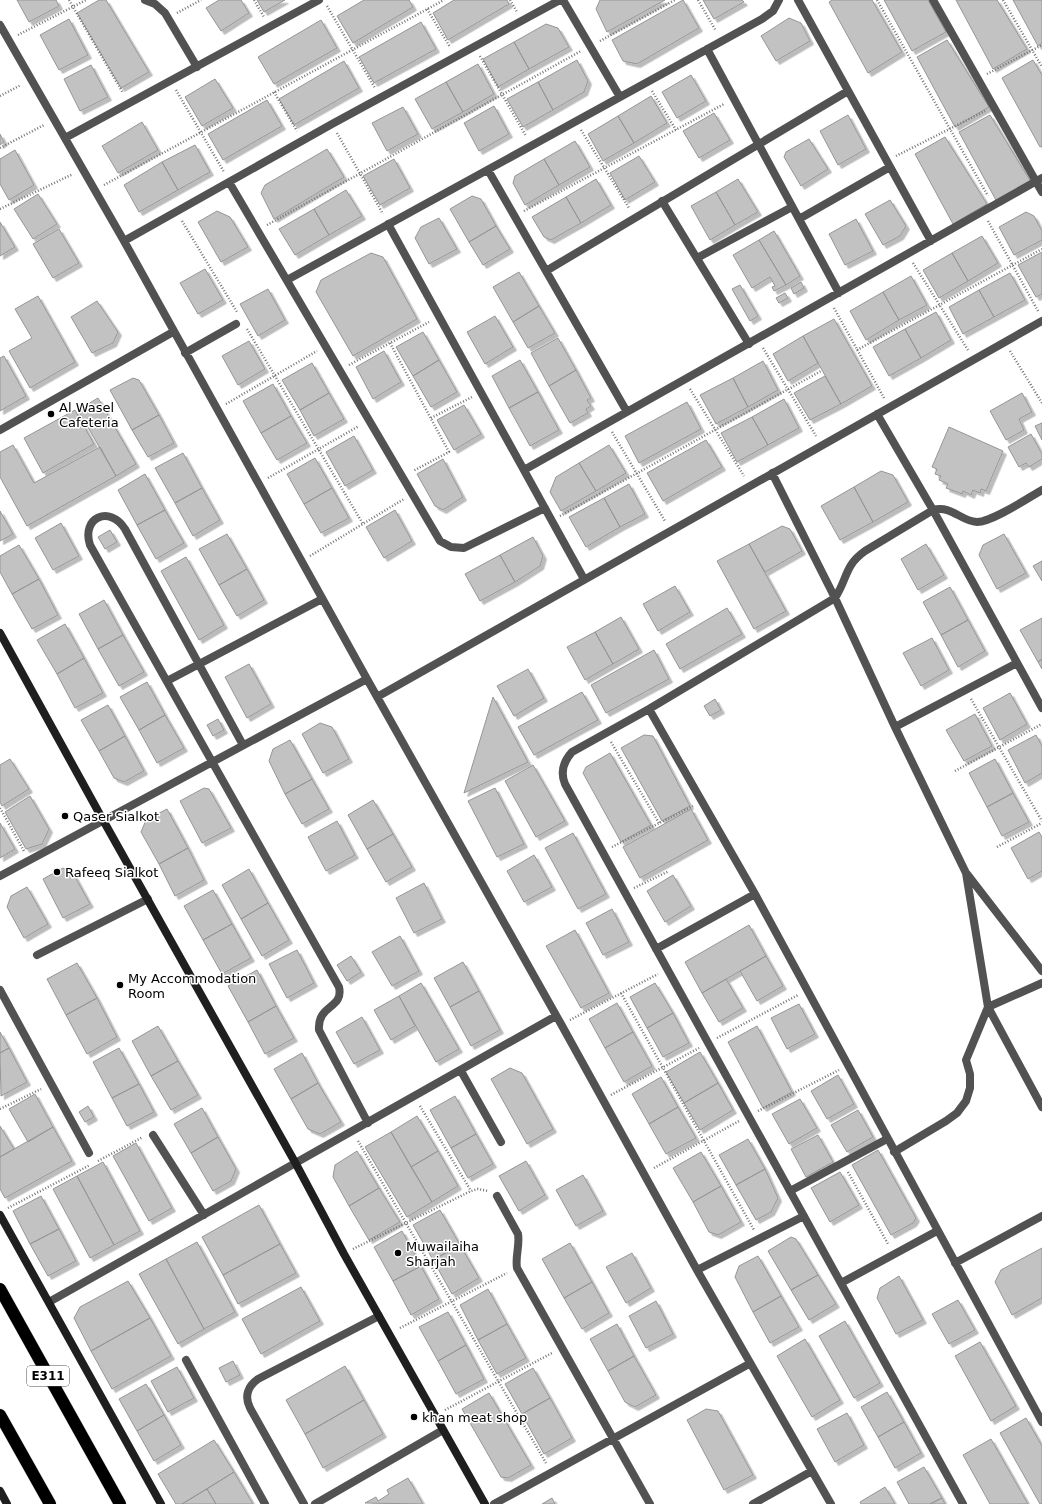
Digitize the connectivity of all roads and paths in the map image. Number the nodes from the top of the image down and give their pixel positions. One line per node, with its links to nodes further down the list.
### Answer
1 (69, 0): 17 (path)
2 (86, 0): 17 (path)
3 (145, 0): 19 (street)
4 (201, 0): 19 (path)
5 (254, 0): 21 (path)
6 (319, 0): 21 (street)
7 (324, 0): 28 (path)
8 (444, 0): 18 (path)
9 (561, 0): 24 (street); 25 (street)
10 (675, 0): 25 (path)
11 (698, 0): 23 (path)
12 (779, 0): 23 (street)
13 (798, 0): 37 (street)
14 (877, 0): 49 (path)
15 (933, 0): 33 (street)
16 (1003, 0): 29 (path)
17 (73, 7): 22 (path); 44 (path)
18 (427, 9): 28 (path); 30 (path)
19 (168, 18): 31 (street)
20 (0, 25): 22 (street)
21 (270, 27): 31 (street)
22 (8, 40): 34 (street)
23 (722, 40): 27 (street)
24 (474, 46): 30 (street); 39 (path)
25 (590, 46): 39 (path); 41 (street)
26 (1042, 46): 29 (path)
27 (707, 49): 36 (street); 43 (street)
28 (353, 50): 38 (path); 42 (path)
29 (1033, 50): 32 (path); 33 (path)
30 (456, 57): 42 (street)
31 (197, 67): 35 (street)
32 (1042, 67)
33 (978, 79): 45 (street)
34 (31, 80): 40 (path); 46 (street)
35 (171, 81): 44 (street); 51 (path)
36 (647, 82): 41 (street); 50 (path)
37 (848, 91): 54 (street); 57 (street)
38 (274, 92): 51 (path); 53 (path)
39 (502, 95): 55 (path); 61 (path)
40 (0, 96)
41 (620, 97): 47 (street)
42 (380, 98): 48 (street)
43 (734, 99): 50 (path); 54 (street)
44 (129, 103): 52 (street)
45 (993, 107): 49 (path); 62 (street)
46 (54, 120): 52 (street); 56 (path)
47 (576, 121): 55 (street); 58 (path)
48 (332, 124): 53 (street); 61 (path)
49 (950, 129): 57 (path); 67 (path)
50 (676, 130): 58 (path)
51 (201, 132): 63 (path); 64 (path)
52 (65, 138): 59 (street)
53 (303, 141): 63 (street)
54 (758, 144): 66 (street); 68 (street)
55 (531, 146): 60 (street)
56 (0, 148)
57 (889, 164): 74 (street); 77 (street)
58 (604, 168): 72 (path); 73 (path)
59 (83, 169): 64 (street); 69 (path)
60 (488, 170): 72 (street); 75 (street)
61 (360, 173): 75 (path); 76 (path)
62 (1039, 180): 65 (street); 67 (street)
63 (229, 182): 70 (street); 76 (street)
64 (95, 190): 78 (street)
65 (1042, 192)
66 (662, 201): 73 (street); 81 (street)
67 (994, 206): 71 (street)
68 (792, 207): 74 (street); 81 (street)
69 (0, 209)
70 (177, 212): 78 (street); 89 (path)
71 (982, 212): 77 (street); 82 (path)
72 (514, 216): 83 (street)
73 (635, 218): 83 (street)
74 (799, 219): 85 (street)
75 (388, 224): 84 (street); 90 (street)
76 (258, 230): 84 (street)
77 (931, 240): 80 (street)
78 (124, 242): 94 (street)
79 (1042, 249): 82 (path)
80 (907, 254): 85 (street); 87 (path)
81 (697, 258): 98 (street)
82 (1012, 265): 87 (path); 88 (path)
83 (546, 271): 112 (street)
84 (287, 280): 99 (street)
85 (839, 293): 86 (street)
86 (829, 299): 95 (street); 100 (path)
87 (940, 305): 100 (path); 102 (path)
88 (1038, 312)
89 (238, 314)
90 (439, 316): 97 (path); 108 (street)
91 (1042, 321): 96 (street)
92 (236, 324): 101 (street)
93 (246, 328): 105 (path)
94 (173, 332): 101 (street); 117 (street)
95 (758, 339): 98 (street); 107 (path)
96 (1004, 342): 102 (street); 109 (path)
97 (390, 343): 103 (path); 114 (path)
98 (749, 344): 106 (street)
99 (326, 346): 103 (street); 105 (path)
100 (857, 350): 110 (path)
101 (185, 353): 111 (street)
102 (974, 359): 110 (street)
103 (340, 370): 115 (street)
104 (821, 371): 107 (path)
105 (275, 376): 111 (path); 120 (path)
106 (684, 380): 112 (street); 118 (path)
107 (788, 389): 118 (path); 119 (path)
108 (481, 393): 114 (path); 121 (street)
109 (1042, 403)
110 (889, 407): 113 (street)
111 (217, 409): 125 (street)
112 (626, 412): 116 (street)
113 (877, 414): 119 (street); 130 (street)
114 (431, 418): 124 (path)
115 (370, 420): 120 (path); 124 (street)
116 (607, 423): 121 (street); 122 (path)
117 (0, 430)
118 (715, 430): 122 (path); 126 (path)
119 (821, 445): 123 (street)
120 (319, 449): 125 (path); 132 (path)
121 (524, 470): 129 (street)
122 (637, 473): 131 (path); 133 (path)
123 (772, 473): 126 (street); 136 (street)
124 (402, 477): 128 (street)
125 (258, 484): 134 (street)
126 (750, 485): 133 (street)
127 (1042, 490): 130 (street)
128 (413, 494): 129 (street); 132 (path)
129 (545, 508): 131 (street)
130 (933, 510): 136 (street); 139 (street)
131 (552, 520): 135 (street)
132 (363, 524): 134 (path)
133 (670, 530): 135 (street)
134 (301, 561): 137 (street)
135 (584, 579): 144 (street)
136 (835, 598): 146 (street); 148 (street)
137 (322, 599): 140 (street); 141 (street)
138 (1, 635): 156 (street)
139 (1017, 663): 143 (street); 145 (street)
140 (199, 664): 142 (street); 142 (street); 150 (street)
141 (366, 679): 144 (street); 150 (street)
142 (167, 681): 152 (street)
143 (966, 690): 148 (street); 151 (path)
144 (377, 697): 176 (street)
145 (1042, 708)
146 (649, 709): 149 (street); 154 (street)
147 (1042, 724): 151 (path)
148 (894, 727): 163 (street)
149 (606, 733): 158 (path); 160 (street)
150 (242, 745): 152 (street)
151 (999, 747): 153 (path); 157 (path)
152 (212, 762): 156 (street); 183 (street)
153 (955, 771)
154 (702, 801): 158 (path); 166 (street)
155 (0, 808): 161 (path)
156 (103, 820): 161 (street); 167 (street)
157 (1042, 822): 159 (path)
158 (659, 823): 160 (path)
159 (997, 847)
160 (602, 852): 165 (street)
161 (29, 859): 164 (street)
162 (669, 871): 165 (path)
163 (966, 873): 171 (street); 175 (street)
164 (0, 876)
165 (625, 892): 168 (street)
166 (755, 894): 168 (street); 186 (street)
167 (148, 899): 169 (street); 191 (street)
168 (656, 949): 170 (street)
169 (38, 955)
170 (668, 969): 174 (path); 193 (street)
171 (1042, 971)
172 (1042, 983): 175 (street)
173 (0, 990): 179 (street)
174 (621, 993): 177 (path); 202 (path)
175 (988, 1007): 181 (street); 188 (street)
176 (556, 1016): 177 (street); 178 (street)
177 (561, 1024): 207 (street)
178 (461, 1071): 180 (street); 187 (street)
179 (51, 1084): 182 (path); 189 (street)
180 (414, 1097): 183 (street); 192 (path)
181 (1042, 1107)
182 (0, 1109)
183 (368, 1123): 184 (street)
184 (352, 1132): 191 (street); 200 (path)
185 (153, 1135): 195 (path); 197 (street)
186 (887, 1139): 188 (street); 190 (street)
187 (501, 1142)
188 (894, 1152): 201 (street)
189 (88, 1153)
190 (843, 1162): 193 (street); 204 (path)
191 (296, 1164): 197 (street); 203 (street)
192 (471, 1190): 194 (path); 200 (path)
193 (790, 1191): 198 (street)
194 (497, 1196): 206 (street)
195 (7, 1208)
196 (0, 1215): 210 (street)
197 (204, 1215): 210 (street)
198 (804, 1216): 202 (street); 208 (street)
199 (1042, 1216): 205 (street)
200 (406, 1223): 203 (path); 211 (path)
201 (938, 1231): 204 (street); 205 (street)
202 (758, 1239): 207 (street)
203 (344, 1254): 212 (street)
204 (894, 1255): 208 (street)
205 (955, 1263): 220 (street)
206 (517, 1268): 211 (path); 214 (street)
207 (696, 1270): 216 (street)
208 (841, 1284): 238 (street)
209 (0, 1289): 228 (highway, E311)
210 (49, 1302): 229 (street)
211 (452, 1302): 213 (path); 217 (path)
212 (378, 1316): 213 (street); 231 (street)
213 (388, 1334): 219 (street)
214 (562, 1347): 217 (path); 222 (street)
215 (186, 1360): 230 (street)
216 (749, 1364): 222 (street); 223 (street)
217 (499, 1381): 219 (path); 224 (path)
218 (0, 1415): 227 (highway)
219 (434, 1416): 221 (street)
220 (1042, 1422)
221 (443, 1430): 232 (street); 233 (street)
222 (614, 1439): 224 (street); 235 (street)
223 (812, 1471): 236 (street); 237 (street)
224 (552, 1472): 234 (street)
225 (0, 1491): 226 (street)
226 (7, 1504)
227 (50, 1504)
228 (120, 1504)
229 (161, 1504)
230 (265, 1504)
231 (304, 1504)
232 (315, 1504)
233 (485, 1504)
234 (494, 1504)
235 (650, 1504)
236 (753, 1504)
237 (831, 1504)
238 (963, 1504)

